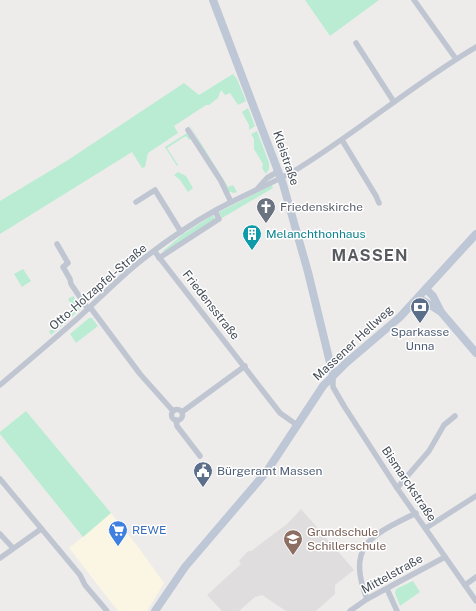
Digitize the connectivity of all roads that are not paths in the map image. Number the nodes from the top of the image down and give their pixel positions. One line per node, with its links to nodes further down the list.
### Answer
1 (213, 0): 9 (main road, Kleistraße)
2 (414, 0): 5 (street)
3 (356, 43): 6 (street)
4 (476, 47): 5 (street, Otto-Holzapfel-Straße)
5 (456, 59): 6 (street, Otto-Holzapfel-Straße)
6 (394, 102): 8 (street, Otto-Holzapfel-Straße)
7 (188, 130): 11 (street)
8 (342, 140): 9 (street, Otto-Holzapfel-Straße); 12 (street)
9 (280, 175): 11 (street, Otto-Holzapfel-Straße); 25 (main road, Kleistraße)
10 (136, 202): 14 (street)
11 (231, 202): 13 (street, Otto-Holzapfel-Straße)
12 (379, 203)
13 (215, 211): 14 (street, Otto-Holzapfel-Straße); 18 (street)
14 (181, 232): 17 (street, Otto-Holzapfel-Straße)
15 (476, 234): 19 (main road, Massener Hellweg)
16 (57, 244): 21 (street)
17 (155, 252): 18 (street, Friedensstraße); 21 (street, Otto-Holzapfel-Straße)
18 (159, 258): 24 (street, Friedensstraße)
19 (426, 289): 20 (main road, Massener Hellweg); 22 (main road)
20 (419, 298): 22 (main road); 25 (main road, Massener Hellweg)
21 (89, 308): 26 (street, Otto-Holzapfel-Straße); 27 (street)
22 (441, 312): 23 (main road)
23 (476, 353)
24 (245, 366): 28 (street); 31 (street, Friedensstraße)
25 (333, 375): 31 (main road, Massener Hellweg); 34 (street, Bismarckstraße)
26 (0, 385)
27 (173, 411): 28 (street); 30 (street)
28 (182, 412): 30 (street)
29 (455, 416): 34 (street)
30 (176, 420): 32 (street)
31 (297, 425): 49 (main road, Massener Hellweg)
32 (200, 456)
33 (0, 479): 38 (street)
34 (397, 488): 36 (street, Bismarckstraße)
35 (476, 496): 37 (street)
36 (416, 513): 37 (street, Bismarckstraße); 46 (street)
37 (426, 528): 41 (street, Bismarckstraße)
38 (41, 529): 40 (street); 48 (street)
39 (0, 534): 40 (street)
40 (13, 548): 42 (street)
41 (445, 557): 44 (street, Bismarckstraße); 45 (street, Mittelstraße)
42 (0, 558)
43 (476, 577): 44 (street)
44 (465, 585): 47 (street, Bismarckstraße)
45 (387, 589): 46 (street, Mittelstraße); 51 (street)
46 (367, 599): 50 (street, Mittelstraße)
47 (476, 602)
48 (107, 611)
49 (155, 611)
50 (350, 611)
51 (397, 611)

